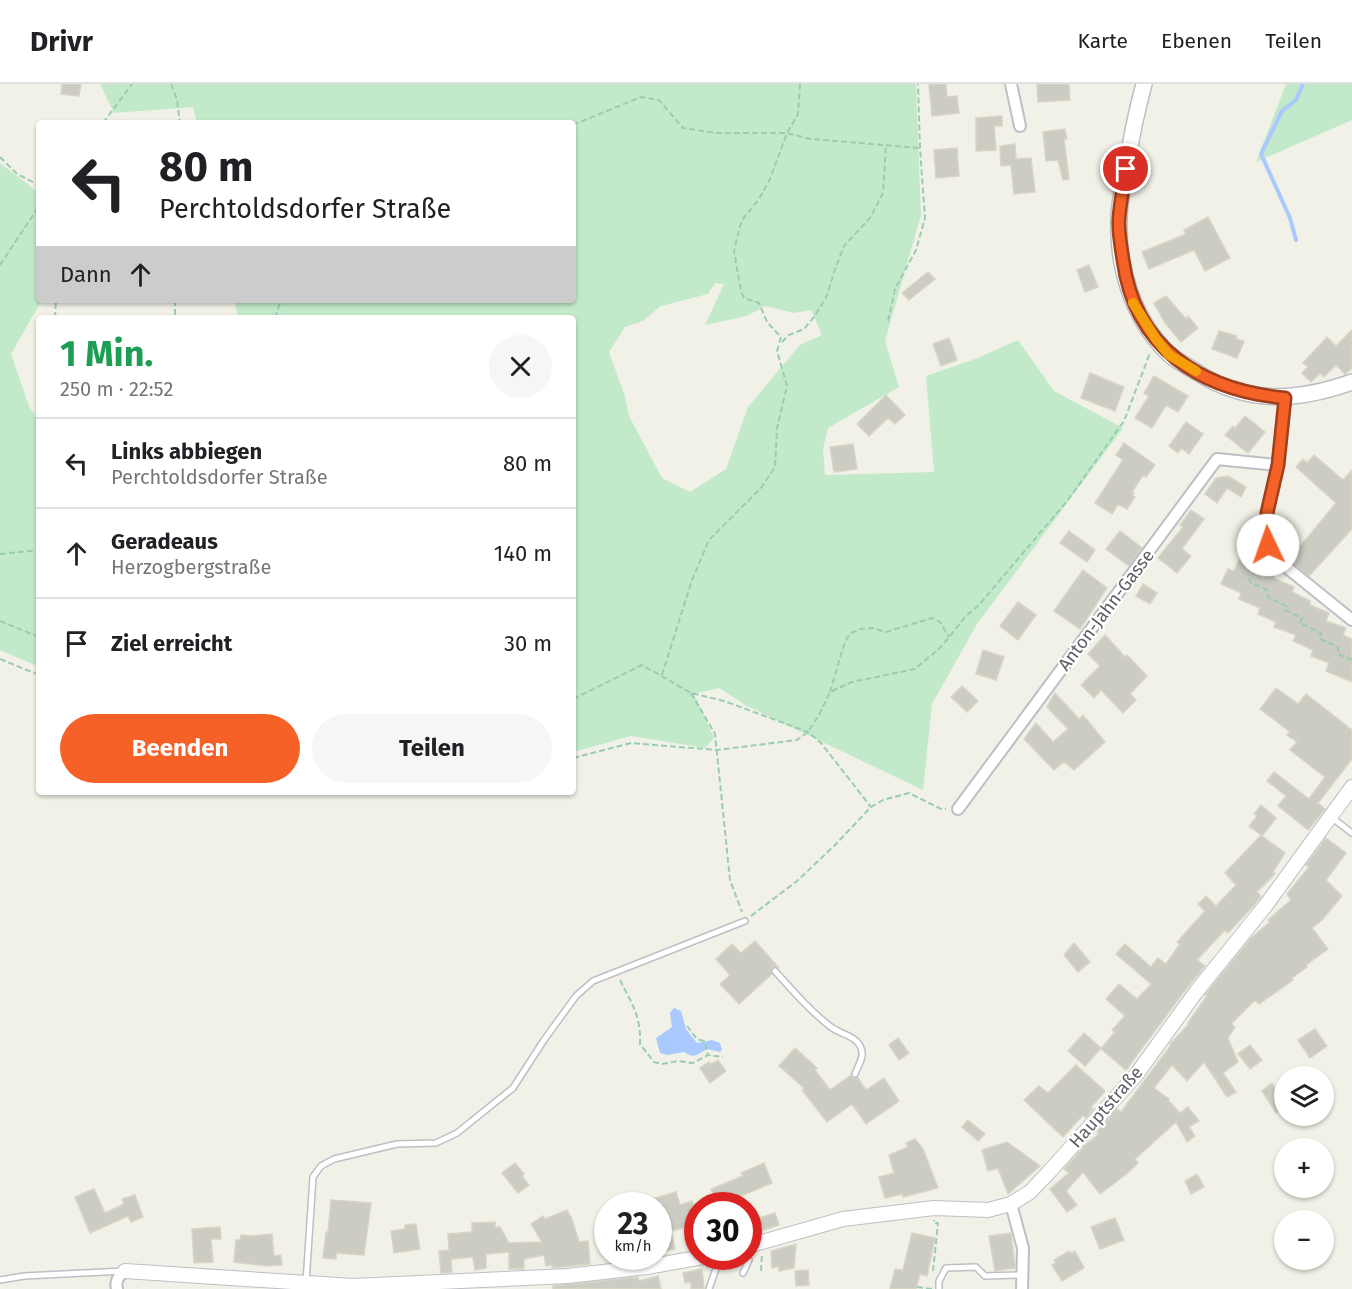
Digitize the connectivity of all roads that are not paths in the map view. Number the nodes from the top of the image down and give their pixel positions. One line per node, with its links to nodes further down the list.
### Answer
1 (1011, 84): 3 (street)
2 (1144, 84): 5 (main road)
3 (1020, 126)
4 (1352, 382): 5 (main road)
5 (1285, 398): 6 (street)
6 (1278, 465): 7 (street); 9 (street, Anton-Jahn-Gasse)
7 (1352, 620)
8 (1352, 787): 10 (street, Hauptstraße)
9 (958, 809)
10 (1330, 816): 11 (lane); 15 (street, Hauptstraße)
11 (1352, 833)
12 (745, 921): 24 (lane)
13 (775, 971): 14 (lane)
14 (855, 1074)
15 (1011, 1204): 16 (street, Hauptstraße); 22 (street)
16 (762, 1242)
17 (684, 1260): 24 (street)
18 (716, 1270): 26 (lane)
19 (745, 1270): 21 (lane)
20 (125, 1271): 23 (lane); 24 (street); 25 (street)
21 (743, 1274)
22 (1024, 1274): 27 (lane); 28 (street)
23 (0, 1280)
24 (305, 1284)
25 (117, 1289)
26 (709, 1289)
27 (939, 1289)
28 (1022, 1289)

